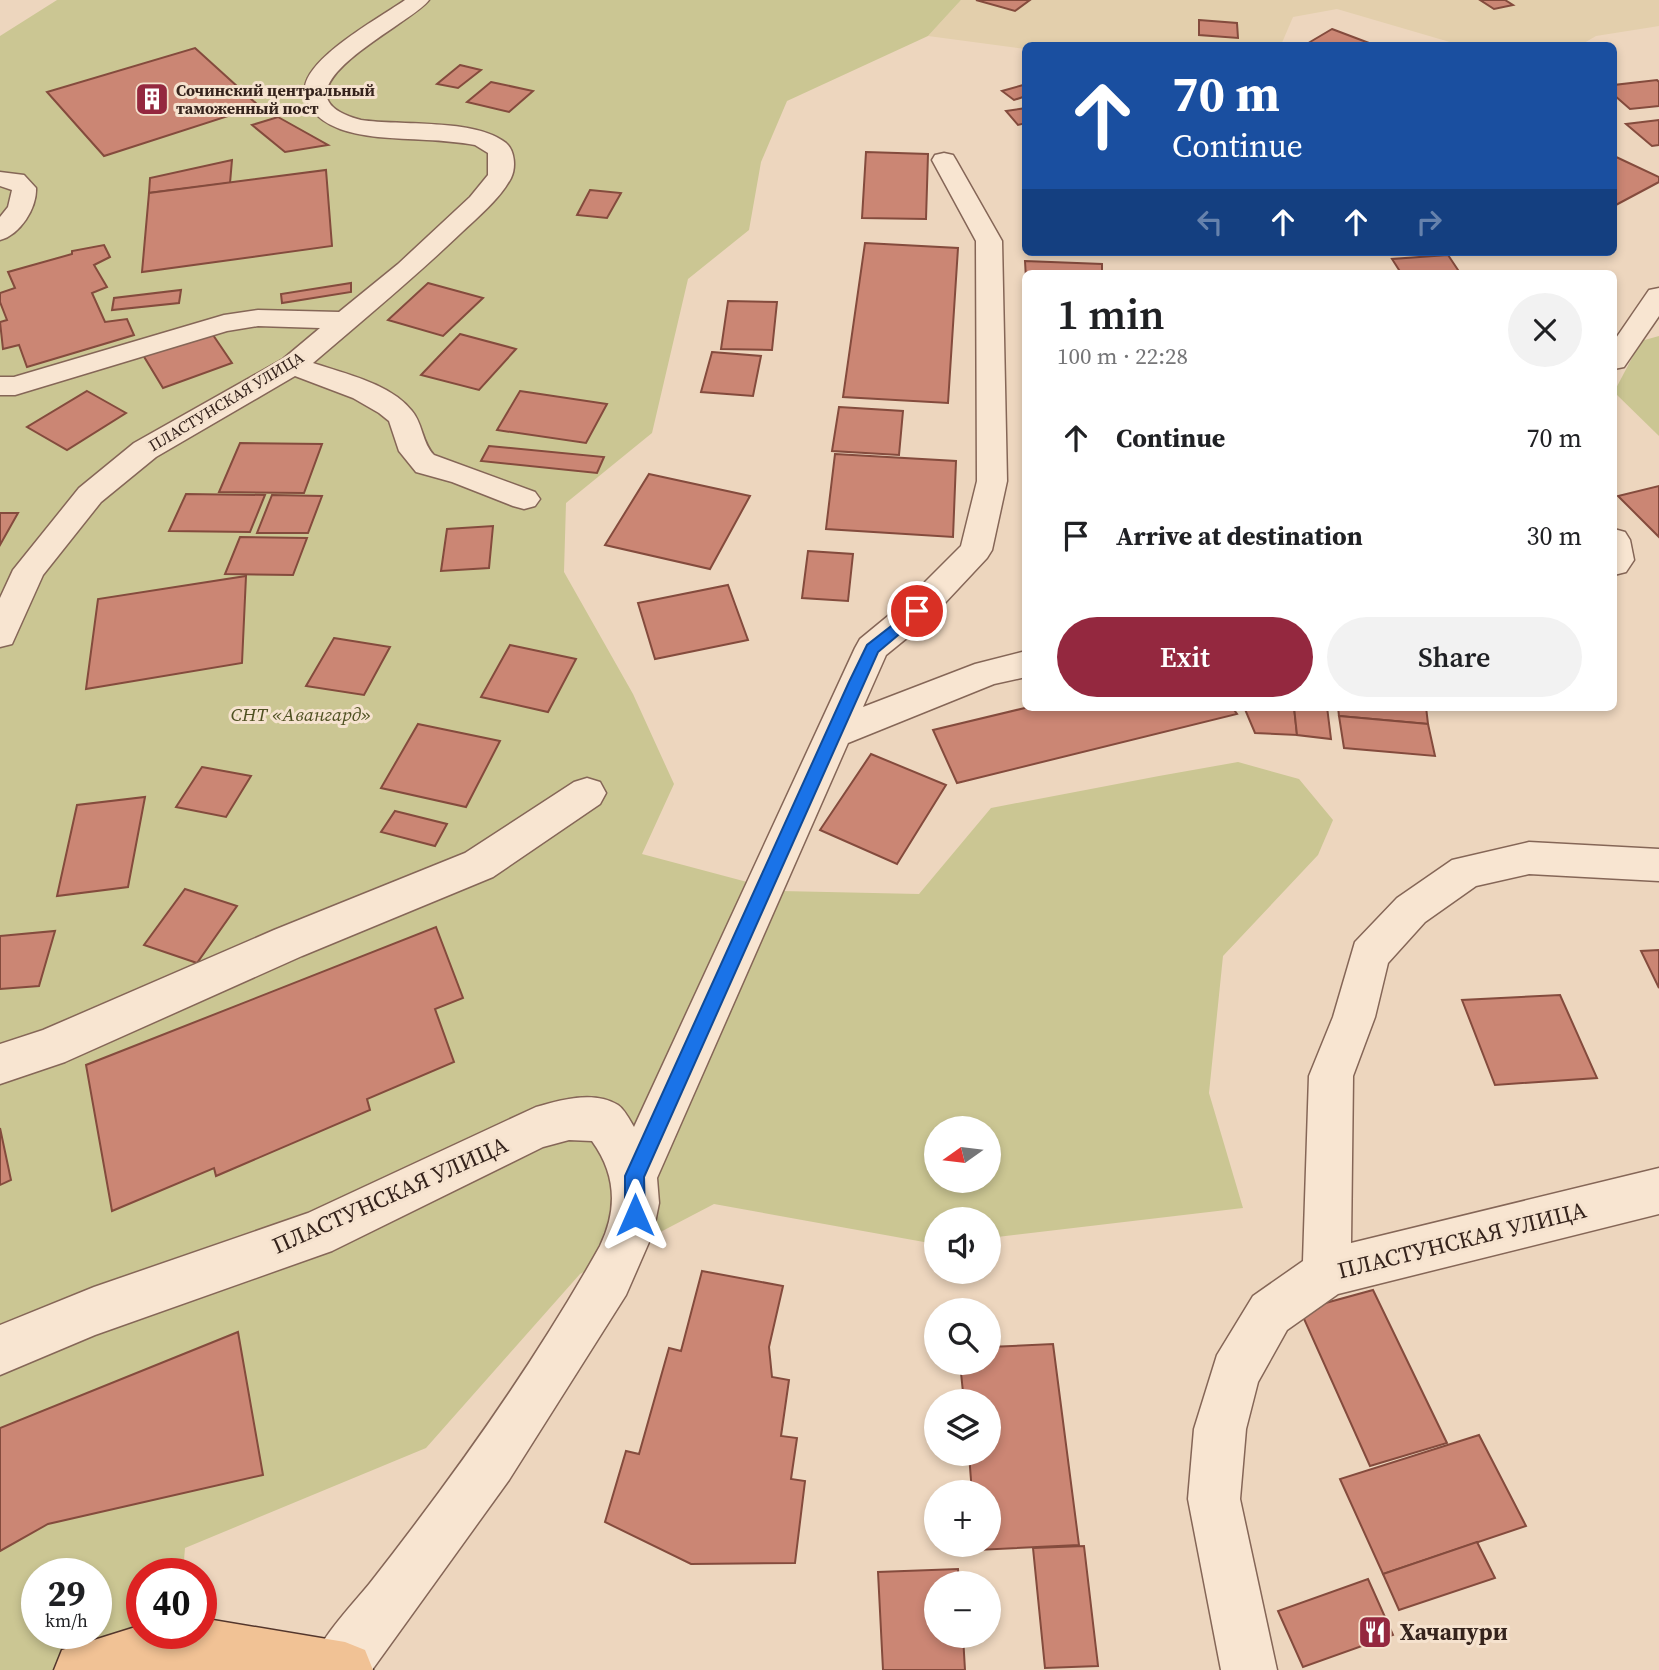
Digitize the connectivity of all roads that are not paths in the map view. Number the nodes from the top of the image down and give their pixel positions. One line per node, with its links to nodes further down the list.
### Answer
1 (419, 0): 6 (street, ПЛАСТУНСКАЯ УЛИЦА)
2 (944, 160): 13 (street, ПЛАСТУНСКАЯ УЛИЦА)
3 (0, 178): 4 (street)
4 (0, 232)
5 (1659, 296): 7 (street)
6 (348, 321): 8 (street, ПЛАСТУНСКАЯ УЛИЦА); 9 (street)
7 (1617, 356)
8 (292, 365): 10 (street); 11 (street, ПЛАСТУНСКАЯ УЛИЦА)
9 (0, 386)
10 (524, 499)
11 (0, 635)
12 (1022, 665): 13 (street)
13 (833, 734): 17 (street, ПЛАСТУНСКАЯ УЛИЦА)
14 (587, 793): 16 (street)
15 (1659, 865): 19 (street)
16 (0, 1064)
17 (635, 1176): 20 (street, ПЛАСТУНСКАЯ УЛИЦА); 21 (street, ПЛАСТУНСКАЯ УЛИЦА)
18 (1659, 1191): 19 (street, ПЛАСТУНСКАЯ УЛИЦА)
19 (1327, 1273): 23 (street, ПЛАСТУНСКАЯ УЛИЦА)
20 (0, 1350)
21 (342, 1669): 22 (main road, ПЛАСТУНСКАЯ УЛИЦА)
22 (82, 1670)
23 (1249, 1670)

